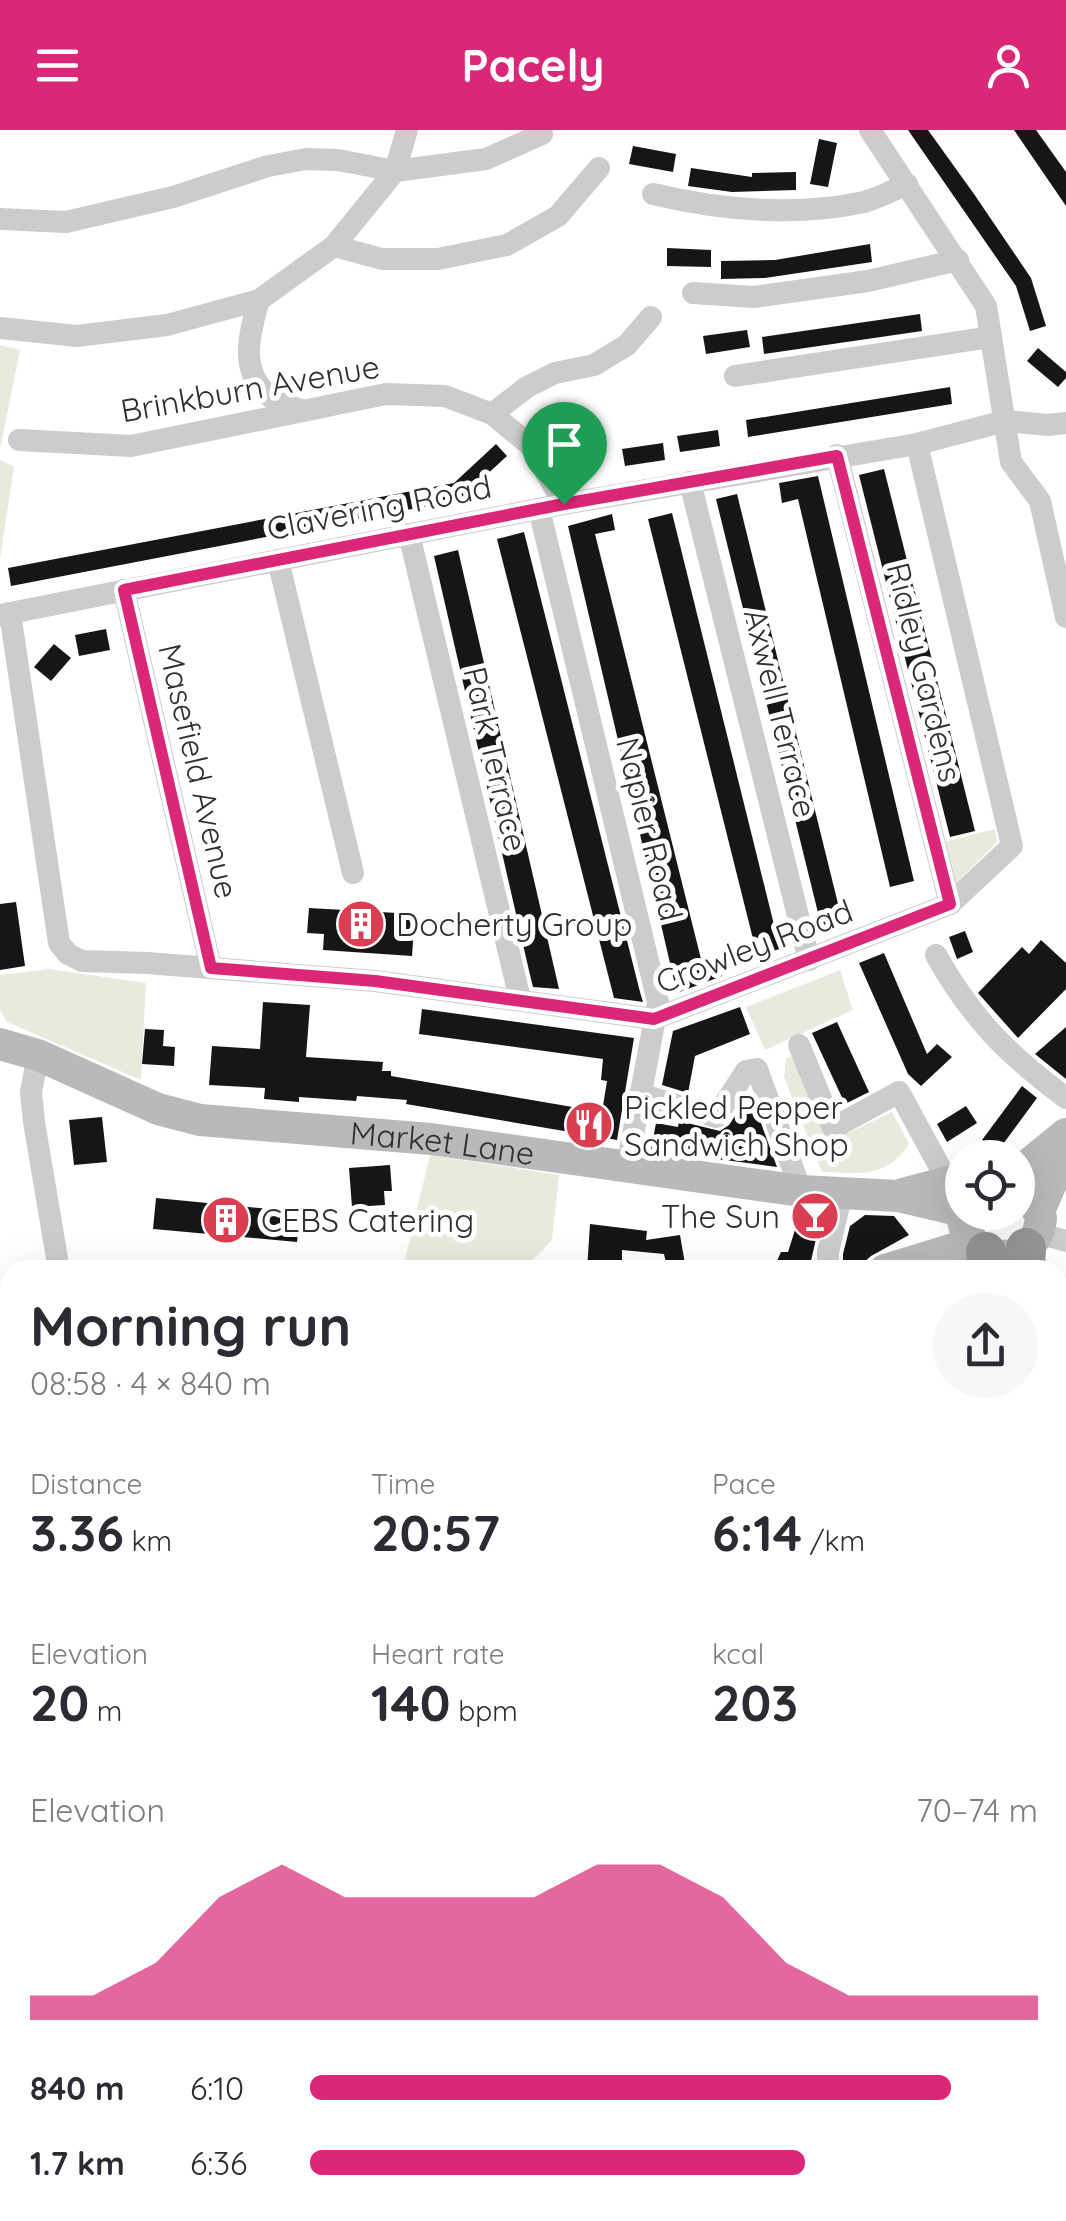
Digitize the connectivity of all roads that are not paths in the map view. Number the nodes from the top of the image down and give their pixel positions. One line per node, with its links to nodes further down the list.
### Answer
1 (407, 130): 5 (street)
2 (870, 130): 6 (street)
3 (542, 134): 5 (street)
4 (599, 168): 9 (street)
5 (394, 171): 8 (street); 9 (street)
6 (908, 184): 7 (street); 10 (street)
7 (654, 194)
8 (0, 219)
9 (334, 246): 12 (street)
10 (958, 260): 11 (street); 15 (street)
11 (694, 292)
12 (259, 300): 14 (street); 17 (street)
13 (650, 316): 18 (street)
14 (0, 328)
15 (991, 337): 16 (street); 19 (street)
16 (735, 376)
17 (304, 411): 18 (street, Brinkburn Avenue); 21 (street, Brinkburn Avenue)
18 (492, 414): 25 (street, Brinkburn Avenue)
19 (1005, 421): 20 (street, Clavering Road); 22 (street, Clavering Road); 31 (street)
20 (1066, 422)
21 (19, 440)
22 (917, 444): 23 (street, Clavering Road); 33 (street, Crowley Road)
23 (837, 456): 24 (street, Clavering Road); 33 (street, Ridley Gardens)
24 (690, 482): 25 (street, Clavering Road); 35 (street, Axwell Terrace)
25 (564, 504): 26 (street, Clavering Road)
26 (539, 509): 27 (street, Clavering Road); 38 (street, Napier Road)
27 (409, 534): 28 (street, Clavering Road); 37 (street, Park Terrace)
28 (278, 560): 29 (street, Clavering Road); 32 (street)
29 (124, 590): 30 (street, Clavering Road); 36 (street, Masefield Avenue)
30 (5, 614): 36 (street, Crowley Road)
31 (1066, 615)
32 (353, 873)
33 (950, 904): 35 (street, Crowley Road)
34 (936, 954): 43 (street)
35 (810, 960): 38 (street, Crowley Road)
36 (211, 968): 37 (street, Crowley Road)
37 (520, 999): 38 (street, Crowley Road)
38 (654, 1019): 42 (street, Napier Road)
39 (0, 1044): 41 (street, Market Lane)
40 (799, 1045): 48 (street)
41 (38, 1055): 47 (street, Market Lane); 55 (street)
42 (640, 1094): 47 (street, Napier Road); 49 (street)
43 (1066, 1098)
44 (1066, 1134): 46 (street)
45 (1066, 1149): 54 (street)
46 (1035, 1159)
47 (627, 1167): 49 (street, Market Lane)
48 (945, 1177)
49 (801, 1192): 50 (street, Market Lane)
50 (842, 1193): 51 (street, Market Lane); 56 (street)
51 (945, 1213)
52 (953, 1230): 57 (street)
53 (978, 1230): 54 (street)
54 (1039, 1240)
55 (57, 1260)
56 (828, 1260)
57 (904, 1260)

